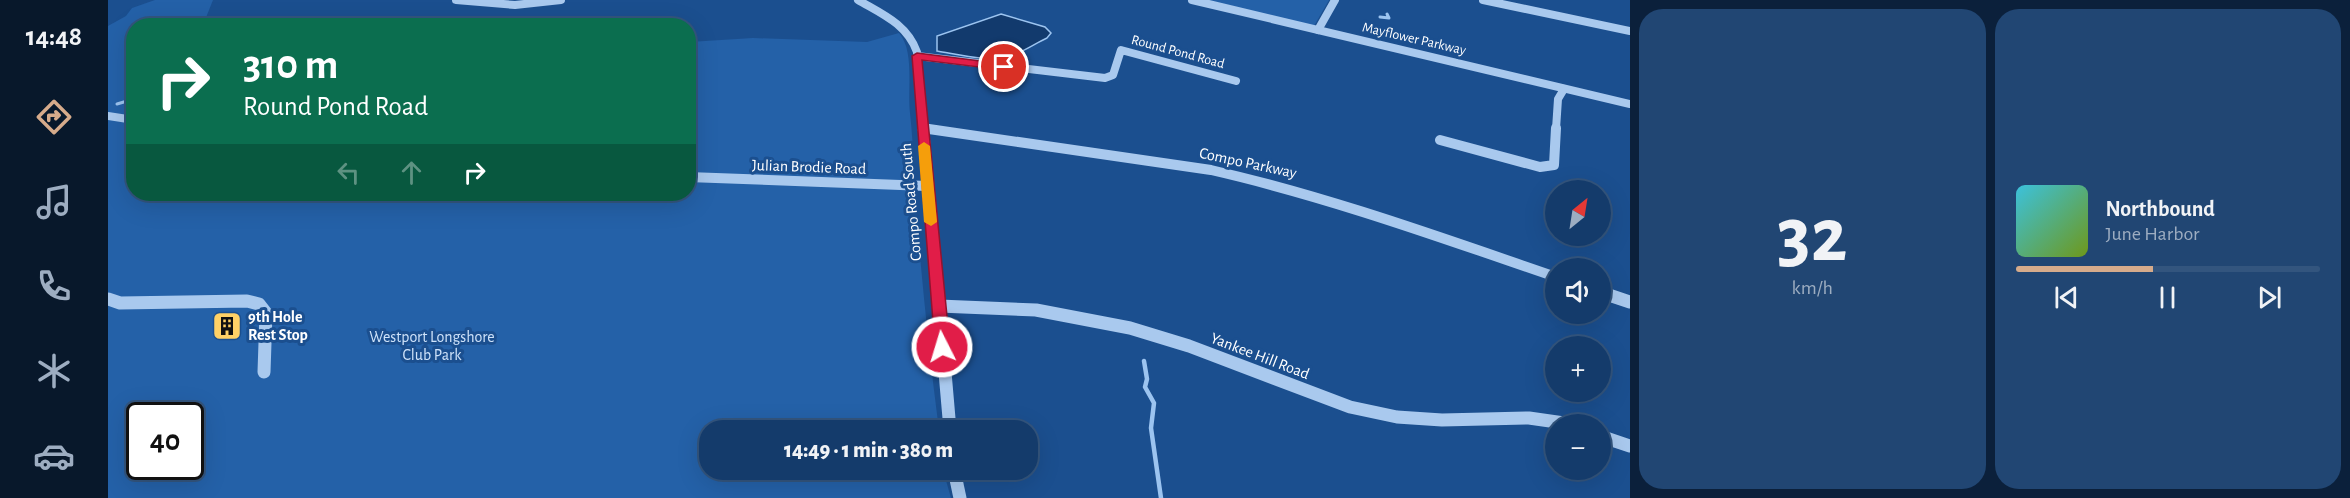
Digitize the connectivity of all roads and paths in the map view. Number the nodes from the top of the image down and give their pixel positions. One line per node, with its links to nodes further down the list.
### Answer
1 (456, 0): 2 (street)
2 (561, 0)
3 (858, 0): 9 (street, Compo Road South)
4 (1192, 0): 7 (street, Mayflower Parkway)
5 (1335, 0): 7 (street)
6 (1483, 0): 8 (street)
7 (1318, 30): 11 (street, Mayflower Parkway)
8 (1630, 31)
9 (917, 56): 10 (street, Round Pond Road); 19 (street, Compo Road South)
10 (1236, 81)
11 (1541, 83): 12 (street, Mayflower Parkway); 13 (street)
12 (1564, 89): 13 (street); 14 (street, Mayflower Parkway)
13 (1558, 99): 20 (street)
14 (1630, 104)
15 (108, 117): 16 (street)
16 (119, 118): 17 (street); 18 (street)
17 (126, 119)
18 (108, 122)
19 (922, 128): 22 (street, Compo Road South); 23 (street, Compo Parkway)
20 (1440, 140)
21 (696, 177): 22 (street, Julian Brodie Road)
22 (927, 186): 27 (street, Compo Road South)
23 (1545, 273)
24 (1611, 296): 26 (street)
25 (108, 299): 28 (street)
26 (1630, 302)
27 (939, 306): 29 (street, Compo Road South); 30 (street, Yankee Hill Road)
28 (264, 372)
29 (949, 420)
30 (1545, 420)
31 (1611, 440): 32 (street)
32 (1630, 446)
33 (956, 480): 34 (street)
34 (960, 498)

